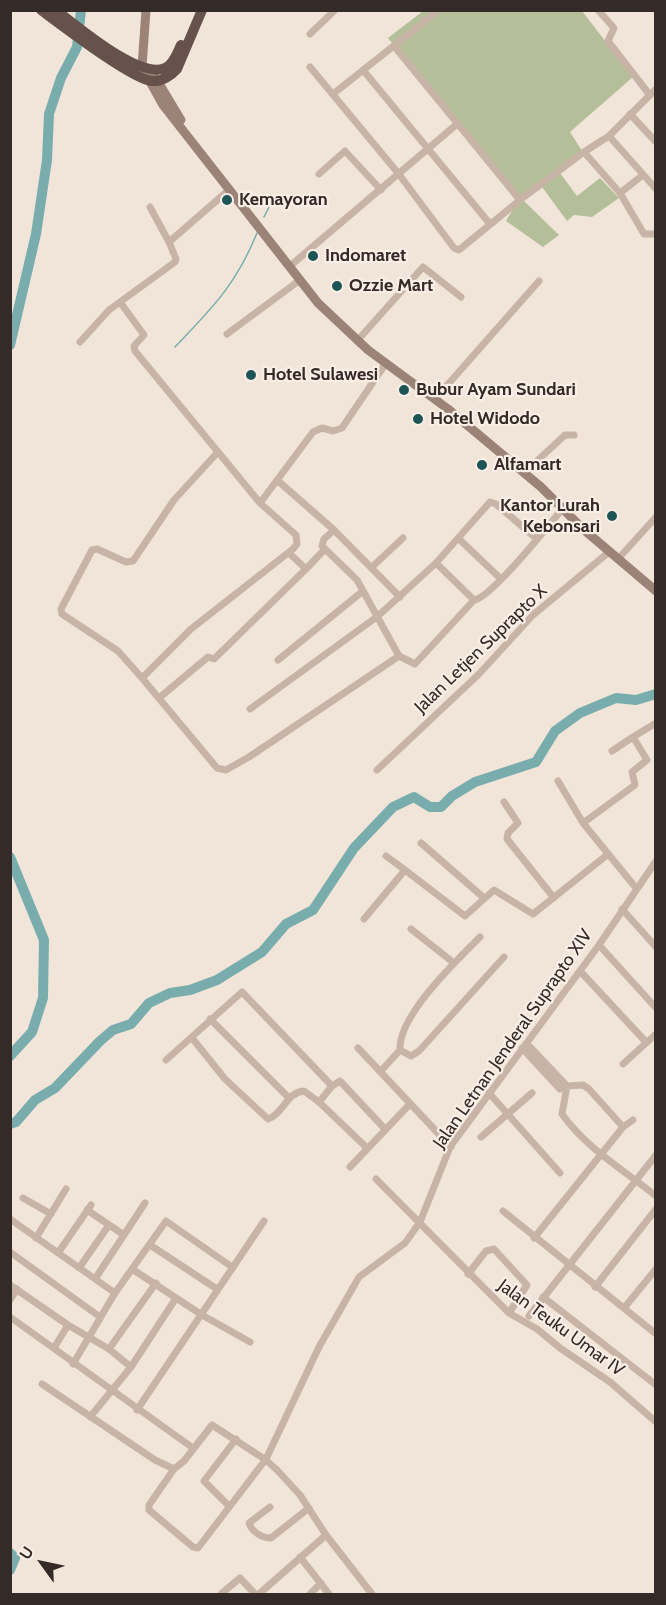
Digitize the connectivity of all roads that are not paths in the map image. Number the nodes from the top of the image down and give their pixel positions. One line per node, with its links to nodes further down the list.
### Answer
1 (56, 10): 10 (highway)
2 (146, 10): 11 (main road)
3 (200, 10): 11 (highway); 14 (highway)
4 (598, 10): 15 (street)
5 (42, 11): 10 (highway)
6 (333, 11): 8 (street)
7 (436, 11): 9 (street)
8 (310, 34)
9 (394, 46): 13 (street); 18 (street)
10 (100, 48): 11 (highway); 14 (highway)
11 (146, 64): 14 (main road)
12 (310, 67): 16 (street)
13 (363, 70): 16 (street); 21 (street)
14 (154, 81): 26 (main road)
15 (652, 92): 17 (street)
16 (333, 94): 23 (street)
17 (630, 114): 19 (street); 20 (street)
18 (457, 124): 21 (street); 30 (street)
19 (609, 136): 22 (street); 25 (street)
20 (656, 142)
21 (426, 149): 23 (street); 32 (street)
22 (584, 152): 29 (street); 30 (street)
23 (398, 173): 28 (street); 32 (street)
24 (319, 174): 28 (street)
25 (643, 175): 27 (street); 29 (street)
26 (230, 189): 34 (street); 35 (main road)
27 (656, 189)
28 (381, 190): 35 (street)
29 (620, 194): 33 (street)
30 (520, 200): 32 (street)
31 (150, 207): 34 (street)
32 (490, 224)
33 (656, 234)
34 (168, 242): 39 (street)
35 (290, 266): 36 (main road)
36 (300, 280): 40 (street); 41 (main road)
37 (539, 281): 44 (street)
38 (461, 297): 41 (street)
39 (120, 302): 42 (street); 46 (street)
40 (227, 334)
41 (357, 341): 43 (main road)
42 (80, 342)
43 (386, 363): 44 (main road); 48 (street)
44 (435, 399): 47 (main road)
45 (574, 435): 47 (street)
46 (217, 453): 49 (street); 71 (street)
47 (524, 473): 50 (main road)
48 (277, 480): 49 (street); 52 (street)
49 (260, 503): 58 (street)
50 (563, 508): 55 (street); 57 (main road)
51 (656, 517): 59 (street)
52 (334, 530): 56 (street); 61 (street)
53 (404, 538): 61 (street)
54 (459, 539): 55 (street); 60 (street); 63 (street)
55 (537, 539): 63 (street)
56 (324, 550): 62 (street); 64 (street)
57 (609, 552): 59 (main road); 77 (street, Jalan Letjen Suprapto X)
58 (289, 554): 62 (street); 71 (street)
59 (618, 559): 65 (main road)
60 (436, 563): 66 (street); 67 (street)
61 (372, 567): 66 (street)
62 (306, 569): 72 (street)
63 (501, 579): 67 (street)
64 (363, 591): 68 (street); 70 (street)
65 (656, 591)
66 (400, 597): 68 (street)
67 (474, 600): 69 (street)
68 (378, 616): 69 (street); 73 (street)
69 (399, 657): 72 (street)
70 (278, 660)
71 (142, 678): 72 (street)
72 (159, 698)
73 (250, 709)
74 (656, 723): 75 (street)
75 (633, 737): 76 (street); 80 (street)
76 (612, 751)
77 (376, 770)
78 (558, 781): 80 (street)
79 (504, 802): 88 (street)
80 (583, 823): 82 (street)
81 (421, 843): 87 (street)
82 (606, 855): 86 (street); 88 (street)
83 (386, 856): 85 (street)
84 (656, 861): 86 (street, Jalan Letnan Jenderal Suprapto XIV)
85 (405, 870): 87 (street); 90 (street)
86 (636, 888): 89 (street, Jalan Letnan Jenderal Suprapto XIV)
87 (483, 897): 88 (street)
88 (554, 898)
89 (622, 909): 93 (street, Jalan Letnan Jenderal Suprapto XIV); 94 (street)
90 (364, 919)
91 (411, 929): 96 (street)
92 (480, 937): 96 (street)
93 (599, 945): 97 (street, Jalan Letnan Jenderal Suprapto XIV); 98 (street)
94 (656, 947)
95 (504, 957): 105 (street)
96 (454, 963): 105 (street)
97 (580, 971): 102 (street); 104 (street, Jalan Letnan Jenderal Suprapto XIV)
98 (656, 1008)
99 (210, 1019): 101 (street); 109 (street); 113 (street)
100 (656, 1034): 102 (street)
101 (192, 1038): 106 (street); 113 (street)
102 (646, 1042): 107 (street)
103 (358, 1048): 108 (street)
104 (526, 1048): 110 (street); 111 (street, Jalan Letnan Jenderal Suprapto XIV)
105 (400, 1050): 108 (street)
106 (166, 1060)
107 (623, 1064)
108 (381, 1071): 115 (street)
109 (332, 1086): 114 (street); 119 (street)
110 (564, 1087): 118 (street); 123 (street)
111 (489, 1093): 116 (street); 121 (street, Jalan Letnan Jenderal Suprapto XIV)
112 (532, 1093): 116 (street)
113 (289, 1098): 114 (street)
114 (319, 1102): 122 (street)
115 (409, 1105): 119 (street); 121 (street)
116 (508, 1114): 120 (street); 126 (street)
117 (633, 1120): 118 (street)
118 (623, 1127): 123 (street)
119 (385, 1130): 122 (street)
120 (481, 1137)
121 (451, 1147): 138 (street, Jalan Letnan Jenderal Suprapto XIV)
122 (367, 1148): 125 (street)
123 (602, 1155): 128 (street); 142 (street)
124 (656, 1155): 128 (street)
125 (350, 1167)
126 (560, 1173)
127 (376, 1179): 138 (street, Jalan Teuku Umar IV)
128 (635, 1179): 130 (street); 146 (street)
129 (66, 1189): 135 (street)
130 (656, 1196)
131 (23, 1198): 135 (street)
132 (145, 1203): 140 (street)
133 (656, 1209): 155 (street)
134 (503, 1211): 142 (street)
135 (51, 1214): 141 (street)
136 (10, 1219): 141 (street)
137 (264, 1221): 147 (street)
138 (420, 1221): 151 (street, Jalan Teuku Umar IV); 184 (street, Jalan Letnan Jenderal Suprapto XIV)
139 (109, 1225): 140 (street); 145 (street); 148 (street)
140 (124, 1235): 152 (street)
141 (36, 1238): 145 (street)
142 (534, 1238): 146 (street)
143 (150, 1245): 147 (street); 149 (street); 157 (street)
144 (10, 1252): 167 (street)
145 (58, 1253): 148 (street)
146 (567, 1265): 155 (street); 159 (street)
147 (232, 1267): 157 (street)
148 (79, 1268): 152 (street)
149 (132, 1269): 153 (street); 158 (street)
150 (656, 1269): 162 (street)
151 (468, 1274): 163 (street, Jalan Teuku Umar IV); 163 (street)
152 (95, 1279): 158 (street)
153 (156, 1283): 160 (street); 173 (street)
154 (10, 1285): 156 (street)
155 (595, 1287): 162 (street)
156 (17, 1289): 161 (street); 168 (street)
157 (217, 1289): 164 (street)
158 (115, 1293): 167 (street)
159 (543, 1297): 165 (street); 177 (street)
160 (176, 1298): 164 (street); 175 (street)
161 (10, 1300)
162 (624, 1308): 169 (street)
163 (509, 1313): 181 (street, Jalan Teuku Umar IV)
164 (202, 1315): 171 (street); 179 (street)
165 (530, 1316)
166 (10, 1317): 172 (street)
167 (100, 1317): 170 (street)
168 (68, 1325): 170 (street); 172 (street)
169 (655, 1331)
170 (89, 1339): 173 (street); 174 (street)
171 (250, 1342)
172 (54, 1348): 174 (street)
173 (108, 1349): 175 (street)
174 (73, 1364): 178 (street)
175 (130, 1367): 178 (street)
176 (42, 1384): 180 (street)
177 (656, 1384)
178 (110, 1391): 179 (street); 180 (street)
179 (137, 1410): 183 (street)
180 (90, 1417): 185 (street)
181 (656, 1422)
182 (236, 1439): 183 (street); 184 (street); 186 (street)
183 (193, 1448): 185 (street)
184 (266, 1459): 186 (street, Jalan Letnan Jenderal Suprapto XIV); 188 (street)
185 (174, 1469): 186 (street, Jalan Letnan Jenderal Suprapto XIV)
186 (229, 1506)
187 (270, 1507): 188 (street)
188 (309, 1508): 189 (street)
189 (326, 1535): 190 (street); 196 (street)
190 (300, 1557): 191 (street); 193 (street)
191 (321, 1583): 194 (street); 195 (street)
192 (221, 1594): 193 (street)
193 (257, 1594)
194 (310, 1594)
195 (329, 1594)
196 (372, 1594)

